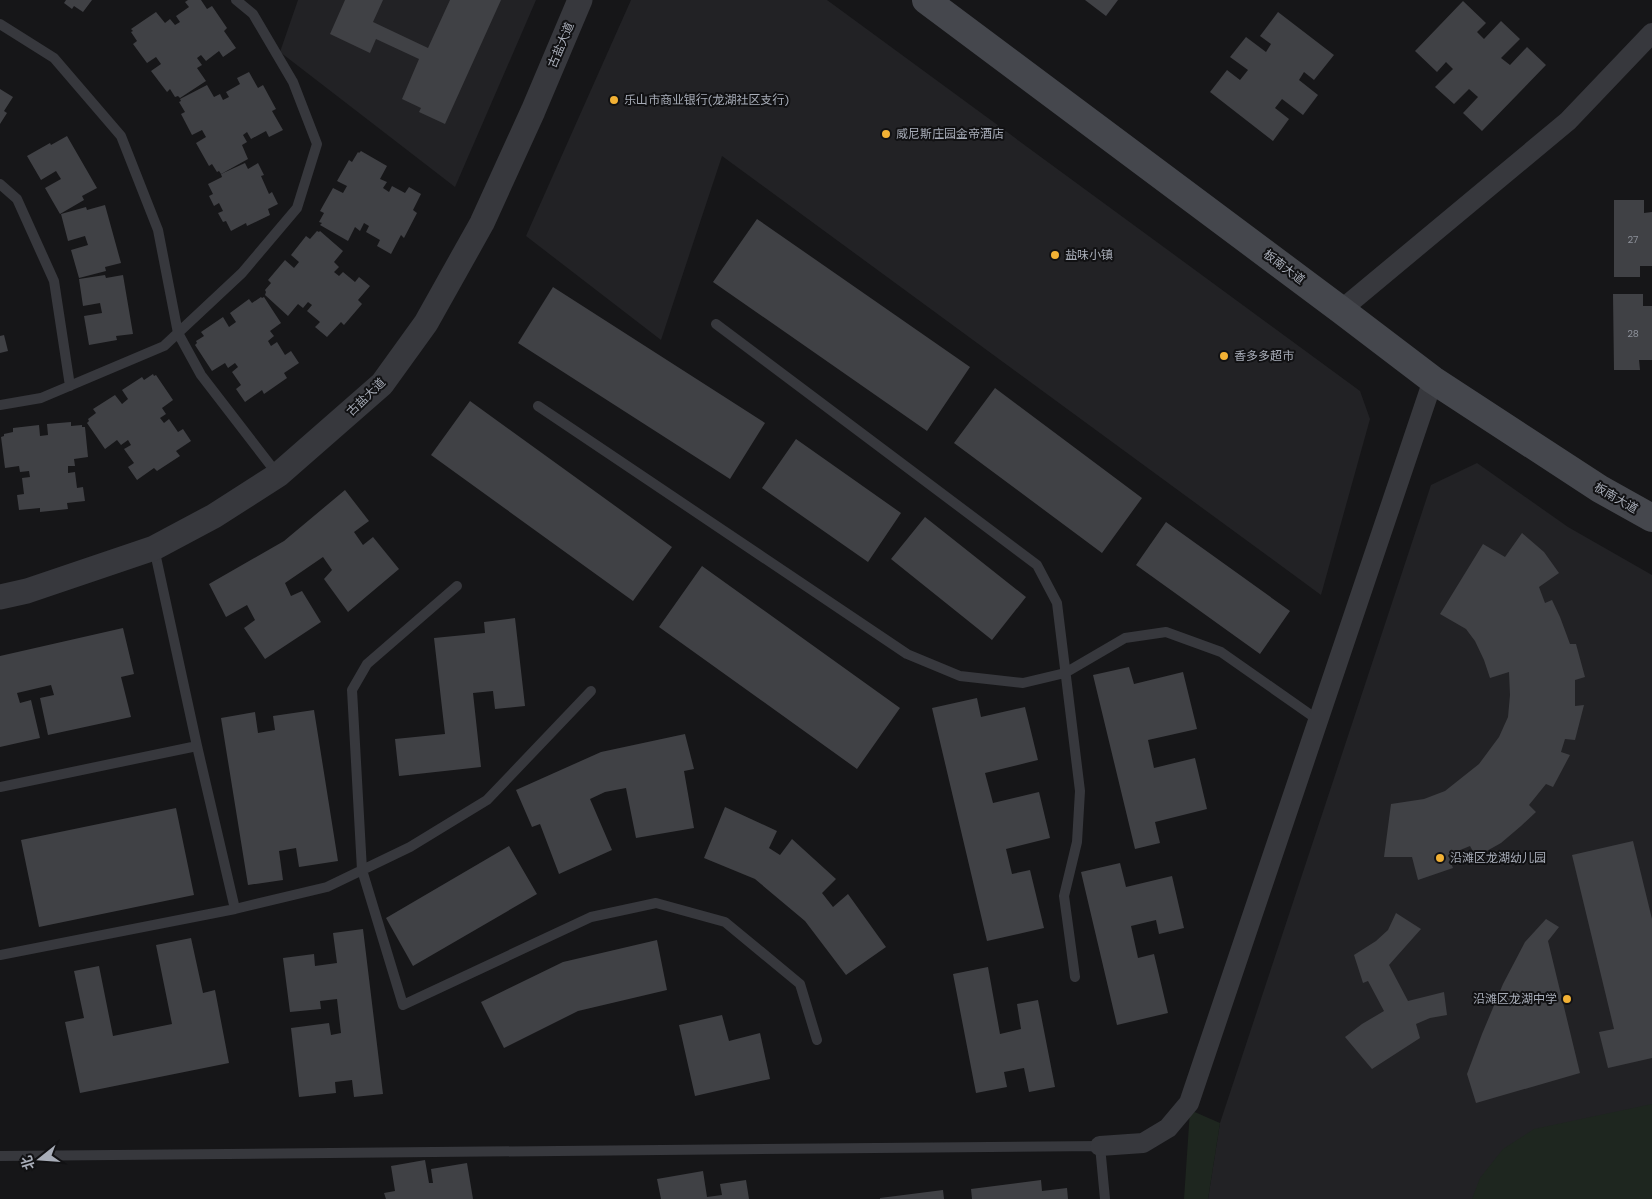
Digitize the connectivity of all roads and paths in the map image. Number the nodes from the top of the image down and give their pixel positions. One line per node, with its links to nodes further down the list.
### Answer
1 (236, 0): 9 (lane)
2 (580, 0): 14 (street, 古盐大道)
3 (926, 0): 7 (main road, 板南大道)
4 (0, 24): 9 (lane)
5 (1652, 33): 7 (street)
6 (0, 184): 11 (lane)
7 (1341, 310): 10 (main road, 板南大道)
8 (716, 324): 19 (lane)
9 (178, 333): 11 (lane); 14 (lane)
10 (1433, 380): 15 (main road, 板南大道); 21 (street)
11 (70, 386): 12 (lane)
12 (0, 405)
13 (538, 406): 19 (lane)
14 (278, 476): 16 (street, 古盐大道)
15 (1652, 518)
16 (154, 548): 18 (street, 古盐大道); 22 (lane)
17 (457, 586): 24 (lane)
18 (0, 597)
19 (1065, 673): 21 (lane); 27 (lane)
20 (591, 691): 24 (lane)
21 (1318, 720): 29 (street)
22 (197, 746): 23 (lane); 25 (lane)
23 (0, 787)
24 (362, 870): 25 (lane); 28 (lane)
25 (235, 909): 26 (lane)
26 (0, 955)
27 (1075, 977)
28 (817, 1040)
29 (1100, 1146): 30 (lane); 31 (lane)
30 (0, 1156)
31 (1105, 1199)

